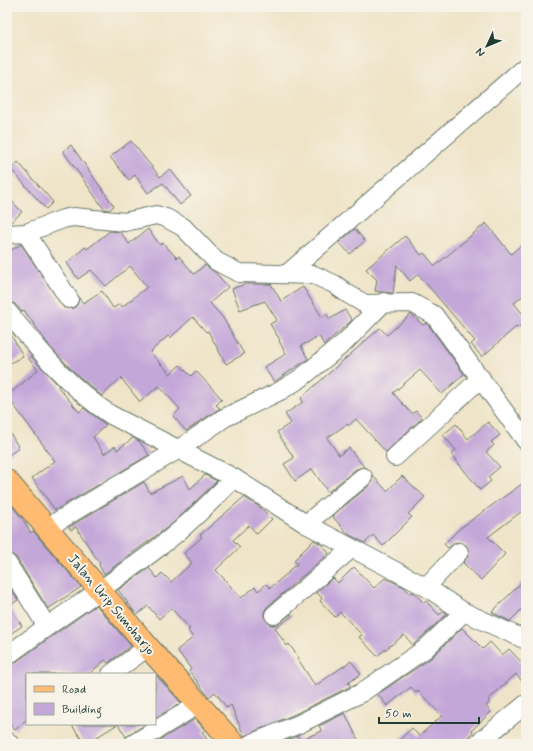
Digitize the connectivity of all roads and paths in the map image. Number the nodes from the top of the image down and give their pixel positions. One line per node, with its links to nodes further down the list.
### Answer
1 (526, 66): 4 (street)
2 (26, 233): 3 (street); 4 (street); 5 (street)
3 (7, 234)
4 (287, 274): 6 (street)
5 (69, 299)
6 (384, 302): 8 (street); 10 (street)
7 (7, 311): 10 (street)
8 (481, 378): 9 (street); 11 (street)
9 (526, 441)
10 (179, 449): 13 (street); 16 (street)
11 (395, 457)
12 (364, 477): 15 (street)
13 (234, 478): 15 (street); 21 (street)
14 (7, 481): 16 (main road, Jalan Urip Sumoharjo)
15 (306, 524): 17 (street)
16 (48, 527): 21 (main road, Jalan Urip Sumoharjo)
17 (351, 549): 20 (street); 23 (street)
18 (459, 552): 20 (street)
19 (7, 563): 24 (street)
20 (426, 587): 22 (street)
21 (100, 590): 24 (street); 26 (main road, Jalan Urip Sumoharjo)
22 (464, 612): 25 (street); 35 (street)
23 (274, 615)
24 (46, 625): 27 (street)
25 (526, 640)
26 (148, 647): 28 (street); 29 (main road, Jalan Urip Sumoharjo)
27 (7, 656)
28 (112, 673)
29 (199, 704): 33 (street); 34 (main road, Jalan Urip Sumoharjo)
30 (526, 704): 36 (street)
31 (7, 741): 32 (street)
32 (10, 744)
33 (133, 744)
34 (234, 744)
35 (250, 744)
36 (477, 744)

